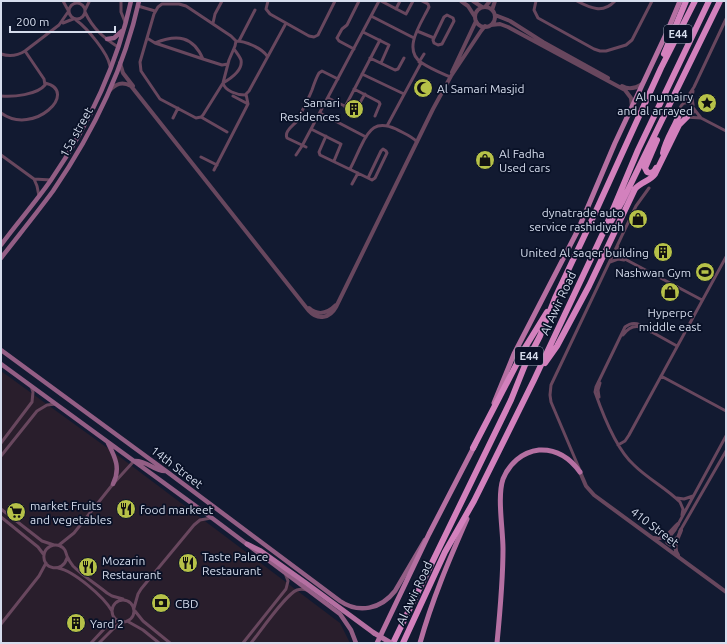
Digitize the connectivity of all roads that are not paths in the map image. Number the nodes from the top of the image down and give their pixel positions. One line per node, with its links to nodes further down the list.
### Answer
1 (63, 1): 33 (street)
2 (121, 1): 46 (street)
3 (131, 1): 46 (main road, 15a street)
4 (183, 1): 28 (street)
5 (222, 1): 41 (street)
6 (268, 1): 7 (street)
7 (335, 1)
8 (360, 1): 58 (street)
9 (380, 1): 30 (street); 37 (street)
10 (400, 1): 30 (street)
11 (413, 1): 30 (street)
12 (422, 1): 47 (street)
13 (461, 1): 40 (street)
14 (473, 1): 29 (street)
15 (490, 1): 29 (street)
16 (495, 1): 32 (street)
17 (536, 1): 20 (street)
18 (577, 1): 19 (street)
19 (615, 1)
20 (652, 1)
21 (680, 1): 77 (main road)
22 (686, 1): 71 (highway)
23 (695, 1): 71 (highway, E44)
24 (709, 1): 129 (highway, Al Awir Road / E44)
25 (720, 1): 103 (highway)
26 (77, 3): 33 (street); 34 (street); 34 (street)
27 (138, 4): 35 (street); 67 (main road, 15a street)
28 (179, 4): 35 (street); 41 (street)
29 (483, 7): 32 (street); 40 (street)
30 (396, 9)
31 (255, 10): 54 (street)
32 (492, 10): 36 (street)
33 (68, 11): 39 (street); 42 (street)
34 (85, 11): 39 (street); 52 (street)
35 (155, 11): 49 (street)
36 (495, 15): 44 (street); 77 (street)
37 (371, 16): 48 (street); 50 (street)
38 (726, 18): 78 (street)
39 (74, 19): 42 (street); 70 (street)
40 (476, 19): 45 (street); 73 (street)
41 (213, 23): 54 (street)
42 (59, 25): 59 (street)
43 (285, 25): 62 (street)
44 (491, 25): 45 (street); 91 (street)
45 (485, 26): 73 (street)
46 (124, 28): 52 (main road); 56 (main road, 15a street)
47 (418, 31): 50 (street); 51 (street)
48 (363, 32): 53 (street); 58 (street)
49 (147, 38): 55 (street); 92 (street)
50 (414, 38): 66 (street)
51 (434, 38): 51 (street)
52 (106, 39): 56 (street)
53 (380, 40): 63 (street); 68 (street)
54 (237, 41): 57 (street); 62 (street)
55 (155, 43): 65 (street); 65 (street)
56 (118, 47): 70 (main road, 15a street); 80 (main road)
57 (234, 49): 69 (street); 76 (street)
58 (354, 49): 74 (street)
59 (25, 51): 60 (street); 75 (street)
60 (1, 54)
61 (424, 54): 66 (street)
62 (267, 56): 81 (street)
63 (370, 58): 68 (street); 72 (street)
64 (404, 58): 68 (street)
65 (203, 59): 69 (street)
66 (420, 62): 73 (street); 83 (street)
67 (120, 63): 80 (main road, 15a street); 84 (street)
68 (381, 63)
69 (228, 64): 76 (street)
70 (111, 68): 113 (main road, 15a street)
71 (661, 68): 137 (highway, Al Awir Road / E44)
72 (362, 74): 79 (street); 83 (street)
73 (451, 77): 110 (street)
74 (338, 79): 87 (street); 112 (street)
75 (45, 83): 85 (street); 96 (street)
76 (223, 83): 81 (street); 98 (street)
77 (642, 84): 91 (main road)
78 (694, 86): 89 (street); 93 (street)
79 (354, 89): 82 (street); 90 (street)
80 (108, 92): 84 (street); 127 (main road, 15a street)
81 (246, 94): 88 (street)
82 (365, 94): 90 (street); 97 (street)
83 (404, 94): 102 (street)
84 (138, 95): 111 (street)
85 (1, 96)
86 (232, 96): 88 (street)
87 (328, 98): 90 (street); 95 (street)
88 (248, 104): 118 (street)
89 (683, 104): 93 (street); 94 (street)
90 (345, 107)
91 (632, 107): 155 (main road)
92 (178, 108): 98 (street); 100 (street)
93 (693, 108): 99 (street); 101 (street)
94 (680, 112): 99 (street); 103 (highway)
95 (320, 113): 104 (street); 108 (street)
96 (1, 114)
97 (375, 116)
98 (201, 117): 106 (street)
99 (688, 117): 101 (street); 143 (highway)
100 (173, 118)
101 (700, 118): 105 (street)
102 (387, 126): 108 (street); 109 (street)
103 (659, 128): 129 (highway)
104 (311, 129): 107 (street); 112 (street)
105 (726, 131)
106 (227, 132)
107 (326, 136): 117 (street); 117 (street)
108 (366, 137): 119 (street)
109 (412, 137): 110 (street); 111 (street)
110 (420, 137): 111 (street)
111 (417, 142)
112 (303, 146): 115 (street)
113 (70, 150): 124 (main road, 15a street); 127 (main road)
114 (1, 155): 123 (street)
115 (296, 155)
116 (201, 157): 118 (street)
117 (334, 162): 119 (street)
118 (217, 165): 120 (street)
119 (350, 169): 121 (street)
120 (214, 170)
121 (358, 173): 122 (street); 125 (street)
122 (368, 178): 122 (street)
123 (34, 179): 124 (street); 128 (street)
124 (51, 180): 128 (main road, 15a street)
125 (352, 184)
126 (649, 188): 131 (street)
127 (53, 190): 134 (main road, 15a street)
128 (39, 197): 130 (main road, 15a street)
129 (604, 231): 143 (highway, Al Awir Road / E44)
130 (1, 245)
131 (617, 246): 132 (street); 135 (street)
132 (615, 251): 135 (street); 136 (street)
133 (726, 257): 138 (street)
134 (1, 258)
135 (629, 261): 136 (street); 138 (street)
136 (609, 263): 160 (street)
137 (555, 298): 155 (highway); 201 (highway, Al Awir Road / E44)
138 (702, 300): 139 (street)
139 (677, 346): 142 (street); 154 (street)
140 (1, 350): 145 (main road, 14th Street)
141 (1, 364): 144 (main road, 14th Street)
142 (661, 376): 149 (street); 154 (street)
143 (534, 380): 164 (highway, Al Awir Road / E44)
144 (28, 383): 146 (main road, 14th Street); 148 (street)
145 (50, 387): 146 (main road); 159 (main road, 14th Street)
146 (44, 395): 147 (main road, 14th Street)
147 (57, 404): 150 (street); 152 (main road, 14th Street)
148 (26, 410): 150 (street); 153 (street)
149 (725, 411)
150 (34, 415): 157 (street)
151 (726, 436): 163 (street)
152 (107, 441): 158 (main road, 14th Street); 161 (main road)
153 (1, 443)
154 (618, 445): 162 (street)
155 (473, 448): 171 (main road)
156 (726, 451): 170 (street)
157 (1, 456)
158 (134, 461): 159 (main road); 161 (street); 168 (main road, 14th Street)
159 (166, 471): 171 (main road, 14th Street)
160 (580, 472): 172 (street, 410 Street); 204 (main road)
161 (113, 484): 175 (street)
162 (674, 496): 163 (street); 166 (street)
163 (693, 496): 166 (street)
164 (474, 501): 202 (highway, Al Awir Road / E44); 203 (main road)
165 (1, 509): 174 (street)
166 (682, 515): 169 (street)
167 (1, 517): 176 (street)
168 (212, 518): 173 (main road, 14th Street); 186 (street)
169 (678, 524): 170 (street); 172 (street)
170 (681, 530): 178 (street)
171 (429, 534): 200 (main road)
172 (653, 538): 178 (street, 410 Street)
173 (247, 544): 181 (main road, 14th Street); 201 (main road, bridge)
174 (54, 545): 175 (street); 176 (street)
175 (59, 545): 177 (street)
176 (44, 555): 179 (street)
177 (67, 558): 180 (street); 185 (street)
178 (680, 559): 183 (street, 410 Street)
179 (46, 562): 180 (street); 192 (street)
180 (58, 568): 187 (street)
181 (285, 574): 182 (main road, 14th Street); 184 (street)
182 (306, 590): 188 (street); 199 (main road, 14th Street)
183 (726, 592)
184 (283, 593): 188 (street); 197 (street)
185 (123, 599): 186 (street); 187 (street)
186 (134, 609): 191 (street); 196 (street)
187 (112, 611): 189 (street)
188 (275, 613): 198 (street)
189 (117, 620): 190 (street); 193 (street)
190 (122, 622): 191 (street); 194 (street)
191 (127, 622): 195 (street)
192 (1, 624)
193 (92, 643)
194 (99, 643)
195 (159, 643)
196 (170, 643)
197 (243, 643)
198 (251, 643)
199 (356, 643)
200 (377, 643)
201 (392, 643)
202 (403, 643)
203 (420, 643)
204 (497, 643)

